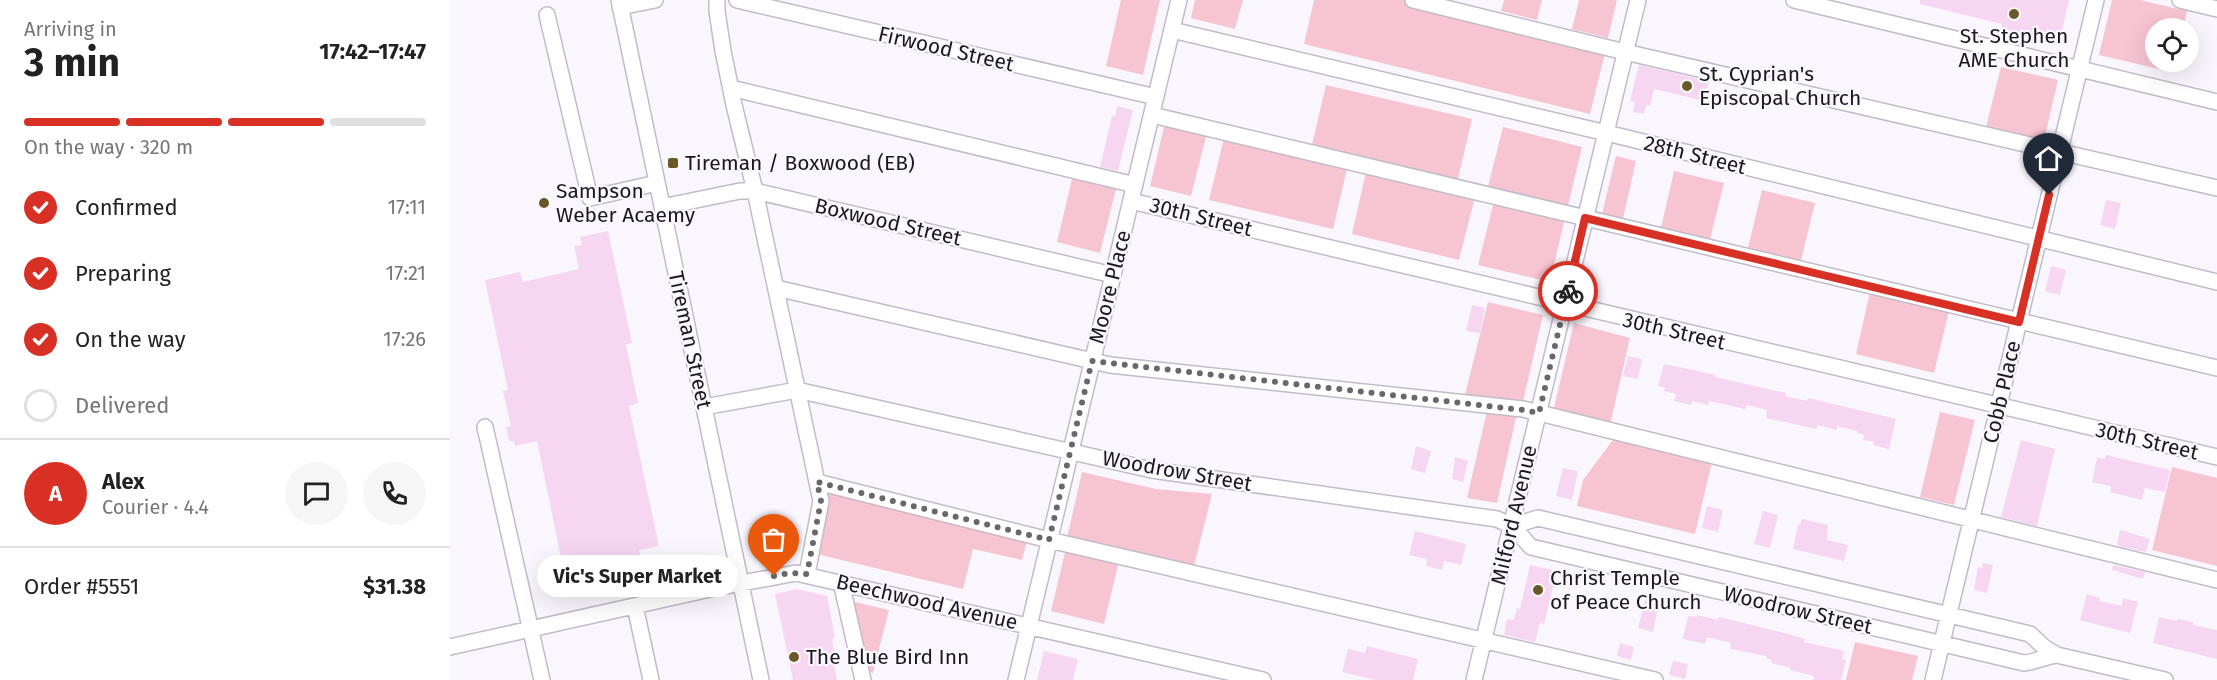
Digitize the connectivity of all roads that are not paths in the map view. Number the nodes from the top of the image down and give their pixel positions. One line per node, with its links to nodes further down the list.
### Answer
1 (655, 0): 10 (street)
2 (717, 0): 16 (street)
3 (737, 0): 17 (street, Firwood Street)
4 (1179, 0): 13 (street, Moore Place)
5 (1413, 0): 14 (street)
6 (1638, 0): 14 (street, Milford Avenue)
7 (1794, 0): 15 (street)
8 (2096, 0): 15 (street, Cobb Place)
9 (2180, 0): 11 (street)
10 (619, 3): 22 (street, Tireman Street)
11 (2217, 9)
12 (547, 15): 22 (street)
13 (1172, 30): 17 (street, Moore Place); 20 (street, 28th Street)
14 (1625, 52): 20 (street, Milford Avenue); 21 (street)
15 (2080, 69): 18 (street); 21 (street, Cobb Place)
16 (731, 88): 23 (street); 25 (street)
17 (1156, 97): 19 (street, Moore Place)
18 (2217, 102)
19 (1152, 115): 23 (street, Moore Place); 28 (street)
20 (1605, 134): 28 (street, Milford Avenue); 29 (street, 28th Street)
21 (2060, 151): 24 (street); 29 (street, Cobb Place)
22 (657, 183): 27 (street, Tireman Street)
23 (1135, 185): 26 (street, Moore Place)
24 (2217, 188)
25 (755, 191): 27 (street, Boxwood Street); 30 (street, Boxwood Street); 32 (street)
26 (1131, 201): 30 (street, Moore Place); 33 (street, 30th Street)
27 (662, 207): 39 (street, Tireman Street)
28 (1585, 218): 33 (street, Milford Avenue); 34 (street)
29 (2039, 239): 31 (street, 28th Street); 34 (street, Cobb Place)
30 (1113, 274): 35 (street, Moore Place)
31 (2217, 282)
32 (776, 288): 35 (street); 37 (street)
33 (1565, 305): 38 (street, 30th Street); 40 (street, Milford Avenue)
34 (2019, 322): 36 (street); 38 (street, Cobb Place)
35 (1092, 361): 40 (street); 42 (street, Moore Place)
36 (2217, 368)
37 (797, 390): 39 (street, Woodrow Street); 42 (street, Woodrow Street); 44 (street)
38 (1999, 405): 43 (street, 30th Street); 45 (street, Cobb Place)
39 (704, 407): 51 (street, Tireman Street)
40 (1539, 413): 45 (street); 46 (street, Milford Avenue)
41 (485, 427): 55 (street)
42 (1070, 451): 46 (street, Woodrow Street); 47 (street, Moore Place)
43 (2217, 457)
44 (817, 482): 47 (street); 48 (street)
45 (1972, 519): 49 (street); 53 (street, Cobb Place)
46 (1512, 526): 53 (street, Woodrow Street); 56 (street, Milford Avenue); 57 (street, Woodrow Street)
47 (1049, 540): 54 (street, Moore Place); 56 (street)
48 (807, 574): 50 (street, Beechwood Avenue); 51 (street, Beechwood Avenue)
49 (2217, 580)
50 (841, 582): 54 (street, Beechwood Avenue); 60 (street)
51 (740, 583): 52 (street, Beechwood Avenue); 63 (street, Tireman Street)
52 (635, 606): 55 (street, Beechwood Avenue); 62 (street)
53 (1948, 615): 57 (street, Cobb Place); 59 (street, Woodrow Street)
54 (1029, 625): 64 (street, Moore Place); 65 (street, Beechwood Avenue)
55 (531, 629): 58 (street, Beechwood Avenue); 61 (street)
56 (1484, 641): 66 (street, Milford Avenue); 67 (street)
57 (1942, 644): 59 (street, Woodrow Street); 68 (street, Cobb Place)
58 (450, 647)
59 (2057, 655): 69 (street, Woodrow Street)
60 (868, 679)
61 (542, 680)
62 (651, 680)
63 (760, 680)
64 (1016, 680)
65 (1263, 680)
66 (1474, 680)
67 (1655, 680)
68 (1933, 680)
69 (2164, 680)

